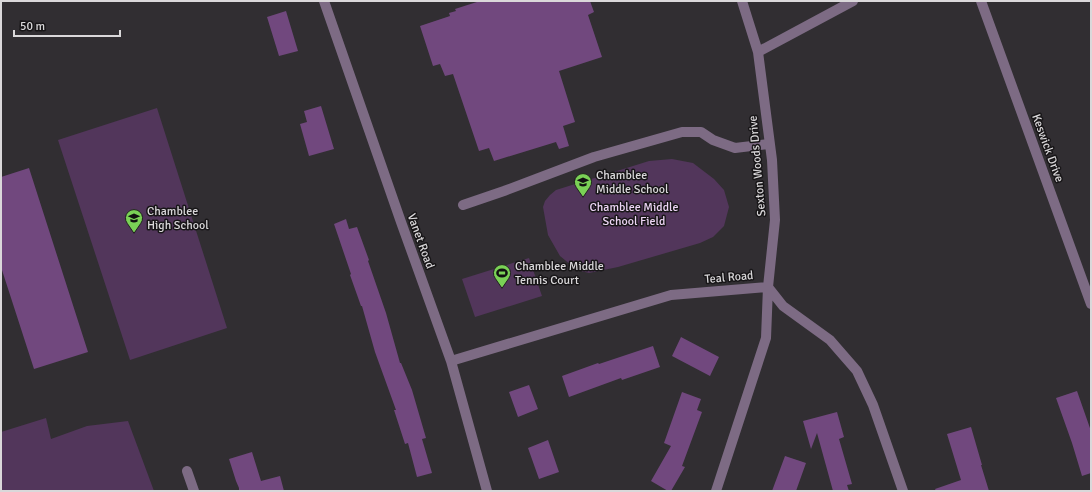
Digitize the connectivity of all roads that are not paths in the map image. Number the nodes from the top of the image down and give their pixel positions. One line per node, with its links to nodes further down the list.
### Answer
1 (324, 1): 10 (street, Vanet Road)
2 (742, 1): 5 (street, Sexton Woods Drive)
3 (853, 1): 5 (street)
4 (981, 1): 9 (street, Keswick Drive)
5 (758, 52): 6 (street, Sexton Woods Drive)
6 (769, 144): 7 (street); 8 (street, Sexton Woods Drive)
7 (463, 205)
8 (768, 287): 10 (street, Teal Road); 14 (street, Sexton Woods Drive); 15 (street, Teal Road)
9 (1091, 304)
10 (451, 361): 13 (street, Vanet Road)
11 (187, 471): 12 (street)
12 (194, 491)
13 (487, 491)
14 (716, 491)
15 (903, 491)

